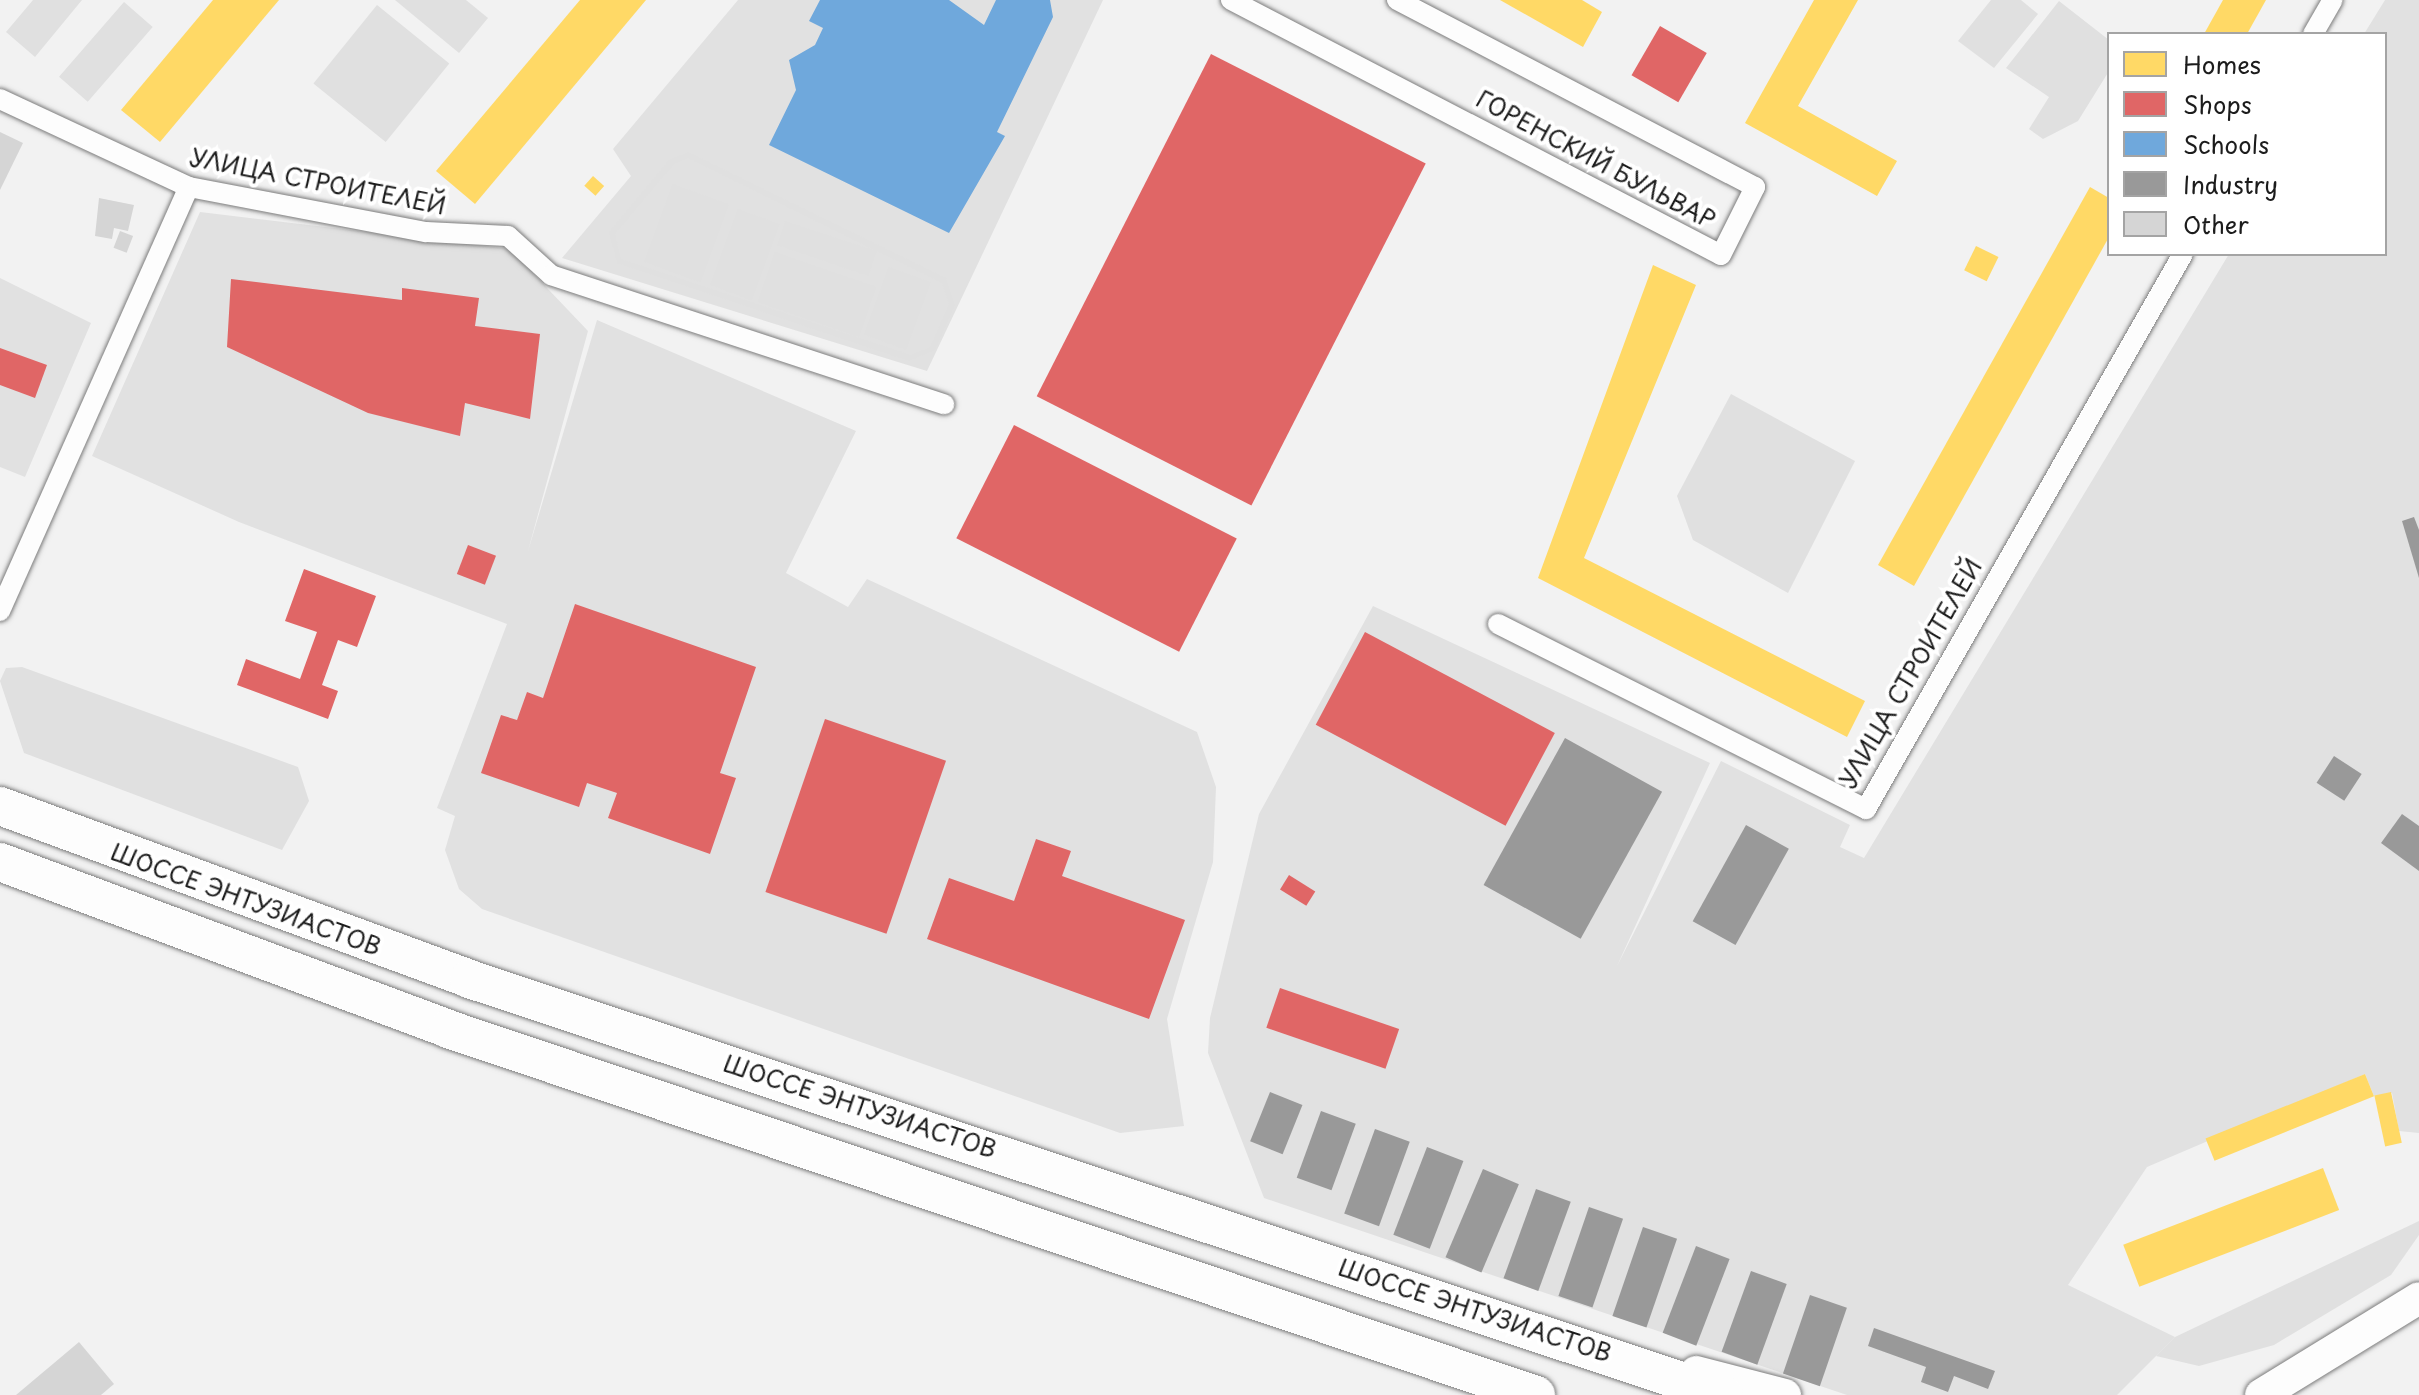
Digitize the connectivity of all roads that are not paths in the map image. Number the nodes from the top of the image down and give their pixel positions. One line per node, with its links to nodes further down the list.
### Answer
1 (1231, 0): 2 (street, ГОРЕНСКИЙ БУЛЬВАР)
2 (1397, 0)
3 (2333, 0): 4 (street)
4 (2314, 32)
5 (0, 99): 6 (street, УЛИЦА СТРОИТЕЛЕЙ)
6 (189, 187): 8 (street, УЛИЦА СТРОИТЕЛЕЙ); 9 (street)
7 (2182, 256): 10 (street, УЛИЦА СТРОИТЕЛЕЙ)
8 (944, 404)
9 (0, 611)
10 (1498, 624)
11 (0, 806): 14 (highway, ШОССЕ ЭНТУЗИАСТОВ)
12 (0, 862): 16 (highway)
13 (2419, 1298): 15 (main road)
14 (1559, 1337): 17 (highway, ШОССЕ ЭНТУЗИАСТОВ); 18 (main road)
15 (2313, 1364): 19 (main road); 20 (main road)
16 (1536, 1395)
17 (1724, 1395)
18 (1785, 1395)
19 (2261, 1395)
20 (2286, 1395)

